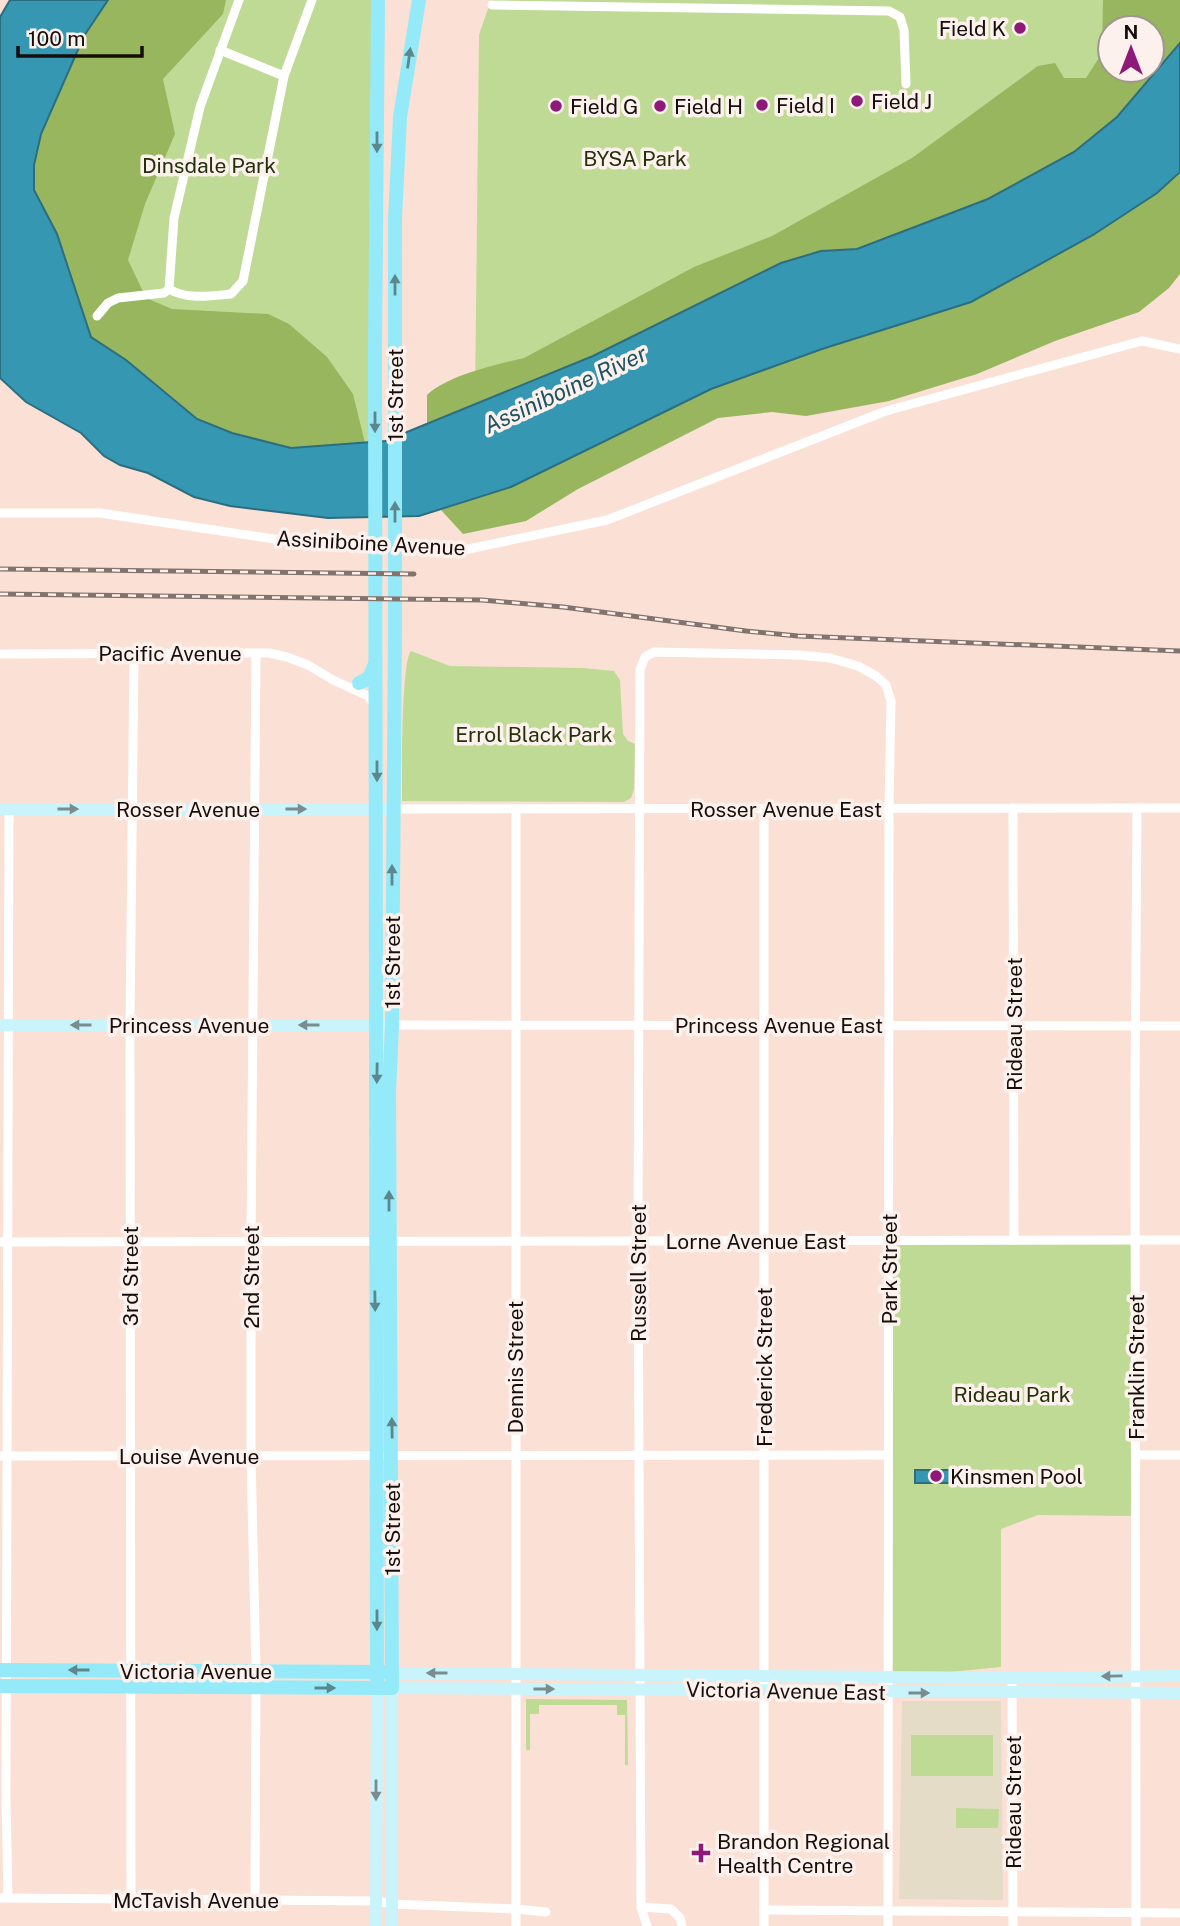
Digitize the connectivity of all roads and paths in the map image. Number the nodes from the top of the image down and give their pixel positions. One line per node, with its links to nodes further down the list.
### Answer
1 (239, 0): 6 (street)
2 (312, 0): 7 (street)
3 (378, 0): 17 (main road, 1st Street, one-way to 17)
4 (419, 0): 22 (main road, 1st Street, one-way to 4)
5 (492, 5): 8 (street)
6 (220, 50): 7 (street); 9 (street)
7 (284, 76): 9 (street)
8 (906, 84)
9 (169, 289): 10 (street)
10 (97, 316)
11 (1180, 349): 12 (street, Assiniboine Avenue)
12 (0, 513)
13 (660, 652): 23 (street, Park Street); 33 (street, Russell Street)
14 (134, 653): 15 (street, Pacific Avenue); 16 (street, Pacific Avenue); 28 (street, 3rd Street)
15 (256, 653): 18 (street, Pacific Avenue); 29 (street, 2nd Street)
16 (0, 654)
17 (376, 659): 19 (main road); 20 (main road, 1st Street)
18 (333, 680): 19 (street, Pacific Avenue); 21 (street, Pacific Avenue)
19 (359, 683): 20 (street, Pacific Avenue)
20 (376, 684): 21 (main road, 1st Street); 22 (main road)
21 (376, 713): 30 (main road, 1st Street, one-way to 30)
22 (392, 763): 31 (main road, 1st Street)
23 (889, 808): 24 (street, Rosser Avenue East); 34 (street, Rosser Avenue East); 43 (street, Park Street)
24 (1013, 808): 25 (street, Rosser Avenue East); 40 (street, Rideau Street)
25 (1137, 808): 26 (street, Rosser Avenue East); 45 (street, Franklin Street)
26 (1180, 808)
27 (5, 809): 28 (main road, Rosser Avenue, one-way to 28); 35 (street)
28 (132, 809): 29 (main road, Rosser Avenue); 36 (street, 3rd Street)
29 (255, 809): 30 (main road, Rosser Avenue, one-way to 30); 37 (street, 2nd Street)
30 (377, 809): 31 (main road, Rosser Avenue); 38 (main road, 1st Street)
31 (392, 809): 32 (street, Rosser Avenue East); 38 (main road, 1st Street, one-way to 31)
32 (516, 809): 33 (street, Rosser Avenue East); 41 (street, Dennis Street)
33 (638, 809): 34 (street, Rosser Avenue East); 39 (street, Russell Street)
34 (764, 809): 42 (street, Frederick Street)
35 (4, 1025): 36 (main road, Princess Avenue, one-way to 35); 51 (street)
36 (130, 1025): 37 (main road, Princess Avenue); 52 (street, 3rd Street)
37 (254, 1025): 38 (main road, Princess Avenue, one-way to 37); 53 (street, 2nd Street)
38 (385, 1025): 41 (street, Princess Avenue East); 54 (main road, 1st Street)
39 (639, 1025): 41 (street, Princess Avenue East); 42 (street, Princess Avenue East); 56 (street, Russell Street)
40 (1014, 1025): 43 (street, Princess Avenue East); 45 (street, Princess Avenue East); 47 (street, Rideau Street)
41 (515, 1026): 55 (street, Dennis Street)
42 (764, 1026): 43 (street, Princess Avenue East); 50 (street, Frederick Street)
43 (888, 1026): 46 (street, Park Street)
44 (1180, 1026): 45 (street, Princess Avenue East)
45 (1136, 1027): 48 (street, Franklin Street)
46 (889, 1240): 47 (street, Lorne Avenue East); 50 (street, Lorne Avenue East); 58 (street, Park Street)
47 (1014, 1240): 48 (street, Lorne Avenue East)
48 (1136, 1240): 49 (street, Lorne Avenue East); 59 (street, Franklin Street)
49 (1180, 1240)
50 (763, 1241): 56 (street, Lorne Avenue East); 64 (street, Frederick Street)
51 (4, 1242): 52 (street, Lorne Avenue East); 61 (street)
52 (130, 1242): 53 (street, Lorne Avenue East); 62 (street, 3rd Street)
53 (251, 1242): 54 (street, Lorne Avenue East); 65 (street, 2nd Street)
54 (382, 1242): 55 (street, Lorne Avenue East); 66 (main road, 1st Street)
55 (515, 1242): 56 (street, Lorne Avenue East); 57 (street, Dennis Street)
56 (638, 1242): 63 (street, Russell Street)
57 (515, 1455): 63 (street, Louise Avenue); 66 (street, Louise Avenue); 71 (street, Dennis Street)
58 (888, 1455): 64 (street, Louise Avenue); 77 (street, Park Street)
59 (1136, 1455): 60 (street); 74 (street, Franklin Street)
60 (1180, 1455)
61 (4, 1456): 62 (street, Louise Avenue); 67 (street)
62 (131, 1456): 65 (street, Louise Avenue); 76 (street, 3rd Street)
63 (639, 1456): 64 (street, Louise Avenue); 72 (street, Russell Street)
64 (764, 1456): 73 (street, Frederick Street)
65 (251, 1457): 66 (street, Louise Avenue); 68 (street, 2nd Street)
66 (385, 1457): 69 (main road, 1st Street, one-way to 69); 70 (main road, 1st Street)
67 (3, 1670): 76 (main road, Victoria Avenue, one-way to 67); 79 (street)
68 (256, 1672): 69 (main road, Victoria Avenue); 76 (main road, Victoria Avenue); 80 (street, 2nd Street)
69 (377, 1672): 70 (main road, Victoria Avenue); 81 (main road, 1st Street)
70 (392, 1673): 71 (main road, Victoria Avenue East, one-way to 70); 82 (main road, 1st Street)
71 (515, 1674): 72 (main road, Victoria Avenue East); 84 (street, Dennis Street)
72 (639, 1674): 73 (main road, Victoria Avenue East); 83 (street, Russell Street)
73 (764, 1675): 77 (main road, Victoria Avenue East); 85 (street, Frederick Street)
74 (1137, 1676): 75 (main road, Victoria Avenue East); 78 (main road, Victoria Avenue East, one-way to 78); 89 (street, Franklin Street)
75 (1180, 1676)
76 (131, 1678): 79 (main road, Victoria Avenue); 80 (main road, Victoria Avenue); 91 (street, 3rd Street)
77 (889, 1678): 78 (main road, Victoria Avenue East); 86 (street, Park Street)
78 (1012, 1678): 87 (street, Rideau Street)
79 (3, 1686): 90 (street)
80 (255, 1687): 81 (main road, Victoria Avenue, one-way to 81); 92 (street, 2nd Street)
81 (377, 1688): 82 (main road, Victoria Avenue); 93 (main road, 1st Street, one-way to 93)
82 (392, 1688): 84 (main road, Victoria Avenue East); 94 (main road, 1st Street)
83 (639, 1688): 84 (main road, Victoria Avenue East, one-way to 83); 85 (main road, Victoria Avenue East); 95 (street, Russell Street)
84 (515, 1689): 96 (street, Dennis Street)
85 (764, 1689): 86 (main road, Victoria Avenue East); 97 (street, Frederick Street)
86 (889, 1693): 87 (main road, Victoria Avenue East, one-way to 87); 98 (street, Park Street)
87 (1012, 1693): 89 (main road, Victoria Avenue East); 100 (street, Rideau Street)
88 (1180, 1693): 89 (main road, Victoria Avenue East)
89 (1136, 1694): 101 (street, Franklin Street)
90 (4, 1898): 91 (street, McTavish Avenue)
91 (131, 1899): 92 (street, McTavish Avenue)
92 (255, 1900): 93 (street, McTavish Avenue)
93 (376, 1900): 94 (street, McTavish Avenue); 103 (main road, 1st Street)
94 (392, 1905): 96 (street, McTavish Avenue); 104 (main road, 1st Street)
95 (641, 1907): 106 (street, Russell Street); 107 (street)
96 (516, 1909): 99 (street, McTavish Avenue); 105 (street, Dennis Street)
97 (764, 1910): 98 (street); 108 (street, Frederick Street)
98 (888, 1911): 100 (street); 109 (street, Park Street)
99 (546, 1912)
100 (1013, 1912): 101 (street); 110 (street, Rideau Street)
101 (1136, 1913): 102 (street); 111 (street, Franklin Street)
102 (1180, 1913)
103 (376, 1926)
104 (392, 1926)
105 (516, 1926)
106 (647, 1926)
107 (681, 1926)
108 (764, 1926)
109 (888, 1926)
110 (1013, 1926)
111 (1136, 1926)

